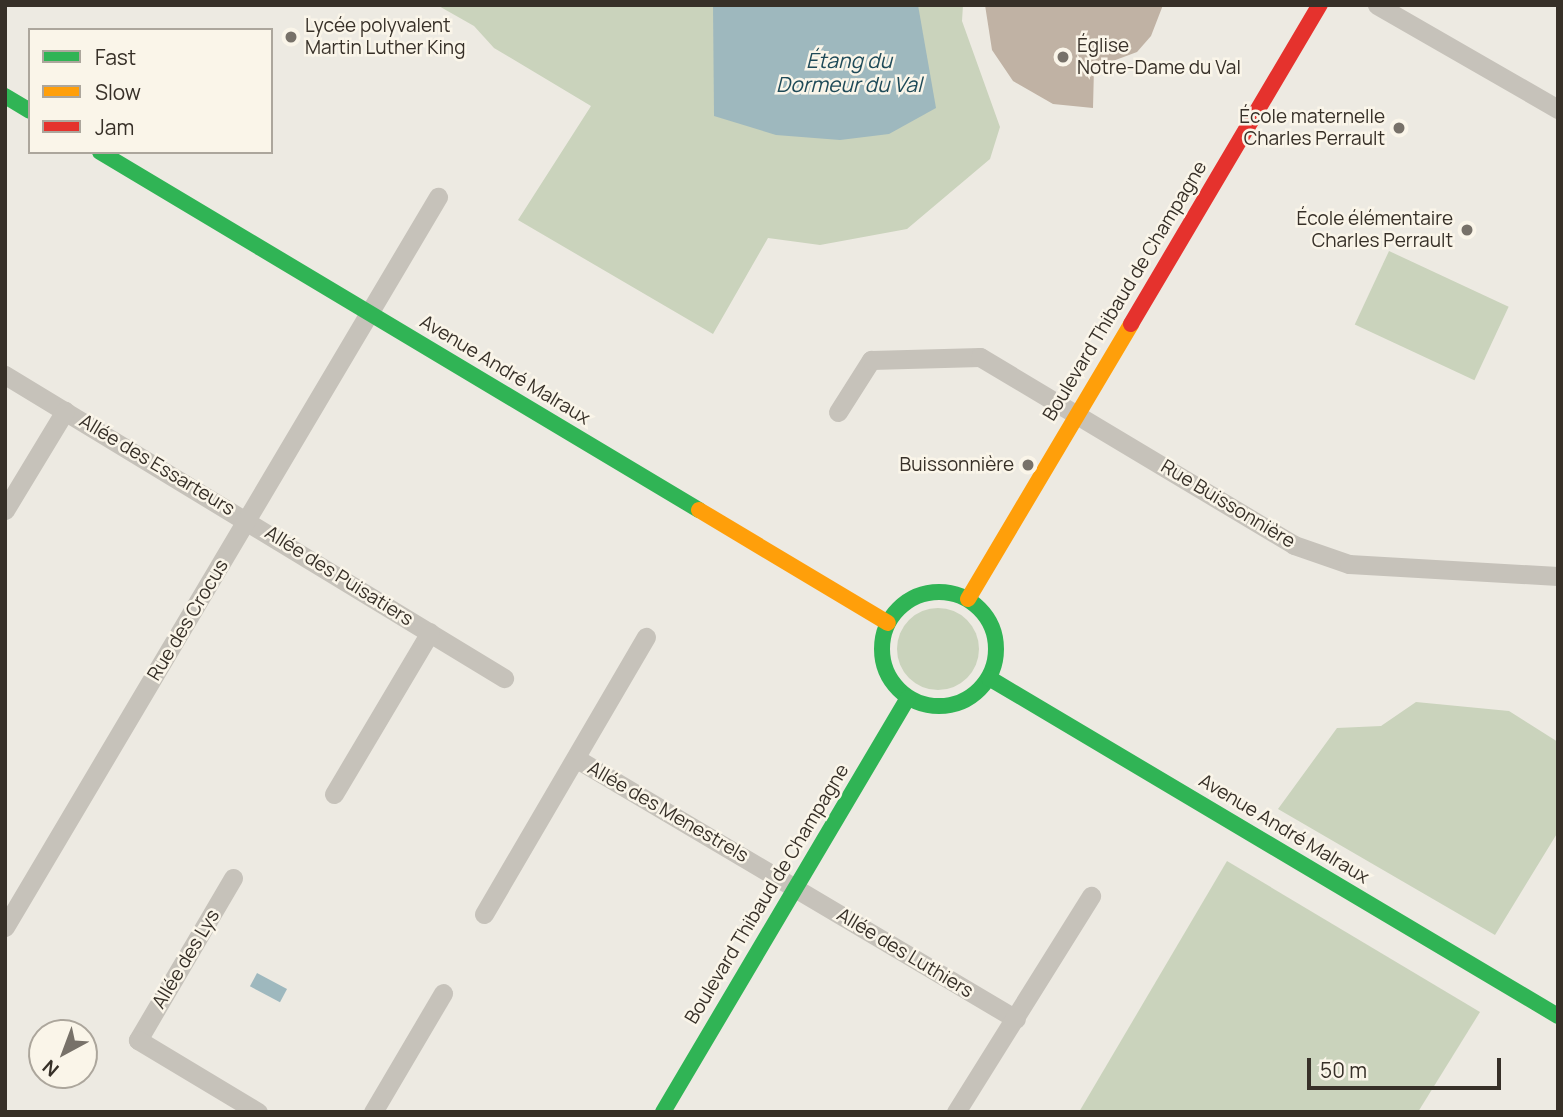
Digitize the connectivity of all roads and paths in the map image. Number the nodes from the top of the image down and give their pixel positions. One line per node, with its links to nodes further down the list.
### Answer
1 (1320, 5): 12 (street, Boulevard Thibaud de Champagne)
2 (1377, 5): 4 (street)
3 (5, 96): 5 (street)
4 (1558, 109)
5 (28, 110)
6 (103, 154): 8 (street, Avenue André Malraux)
7 (438, 197): 8 (street, Rue des Crocus)
8 (371, 312): 14 (street, Rue des Crocus); 17 (street, Avenue André Malraux)
9 (5, 375): 10 (street, Allée des Essarteurs)
10 (65, 411): 13 (street, Allée des Essarteurs); 14 (street, Allée des Essarteurs)
11 (838, 412): 12 (street, Rue Buissonnière)
12 (1076, 414): 15 (street, Rue Buissonnière); 16 (street, Boulevard Thibaud de Champagne)
13 (5, 510)
14 (248, 519): 18 (street, Allée des Puisatiers); 29 (street, Rue des Crocus)
15 (1558, 576)
16 (968, 599): 17 (street); 21 (street)
17 (888, 623): 22 (street)
18 (430, 632): 20 (street, Allée des Puisatiers); 24 (street, Allée des Puisatiers)
19 (646, 637): 23 (street, Allée des Menestrels)
20 (504, 678)
21 (989, 678): 22 (street); 31 (street, Avenue André Malraux)
22 (908, 698): 26 (street, Boulevard Thibaud de Champagne)
23 (577, 759): 26 (street, Allée des Menestrels); 28 (street, Allée des Menestrels)
24 (334, 794)
25 (233, 878): 33 (street, Allée des Lys)
26 (795, 887): 32 (street, Allée des Luthiers); 35 (street, Boulevard Thibaud de Champagne)
27 (1091, 896): 32 (street)
28 (484, 914)
29 (5, 927)
30 (443, 993): 34 (street)
31 (1558, 1016)
32 (1016, 1019): 36 (street)
33 (258, 1112)
34 (373, 1112)
35 (663, 1112)
36 (956, 1112)

